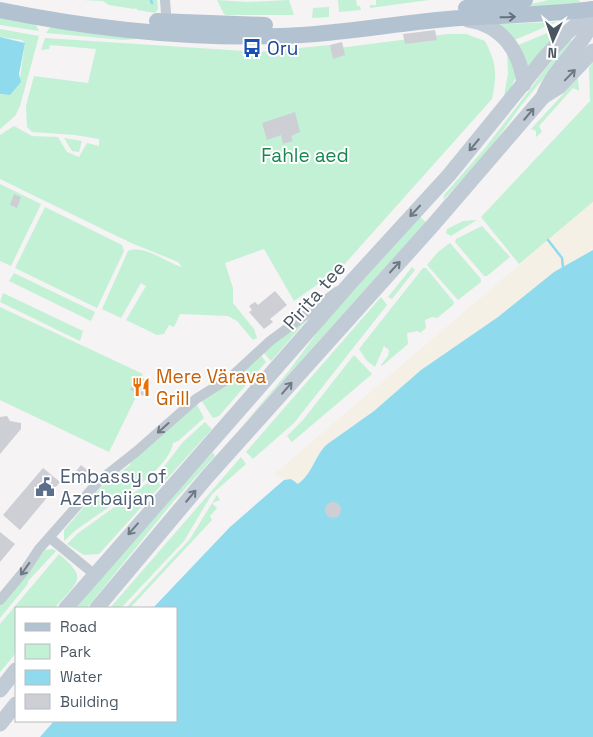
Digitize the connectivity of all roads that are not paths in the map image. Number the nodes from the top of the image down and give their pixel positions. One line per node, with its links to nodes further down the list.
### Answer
1 (165, 0): 9 (street)
2 (525, 0): 9 (main road)
3 (590, 0): 5 (main road)
4 (0, 1): 9 (main road)
5 (593, 9): 7 (main road, one-way to 5); 11 (main road, Pirita tee)
6 (0, 10): 9 (main road)
7 (459, 18): 9 (main road); 11 (main road)
8 (593, 19): 12 (main road)
9 (167, 28)
10 (593, 51): 12 (main road, one-way to 10)
11 (524, 84): 13 (main road, Pirita tee, one-way to 13)
12 (544, 97): 14 (main road, one-way to 12)
13 (449, 175): 14 (main road); 15 (main road, Pirita tee, one-way to 15)
14 (446, 211): 17 (main road, one-way to 14)
15 (353, 280): 16 (main road, Pirita tee); 20 (street, one-way to 20)
16 (247, 401): 17 (main road); 18 (main road, Pirita tee)
17 (246, 435): 19 (main road)
18 (207, 446): 19 (main road); 21 (main road, Pirita tee, one-way to 21)
19 (207, 477): 24 (main road, one-way to 19)
20 (50, 538): 21 (street); 22 (street, one-way to 22)
21 (94, 574): 23 (main road, Pirita tee)
22 (0, 600)
23 (67, 607)
24 (98, 607)
25 (15, 671): 26 (main road)
26 (0, 690)
27 (15, 705): 28 (main road)
28 (0, 724)

